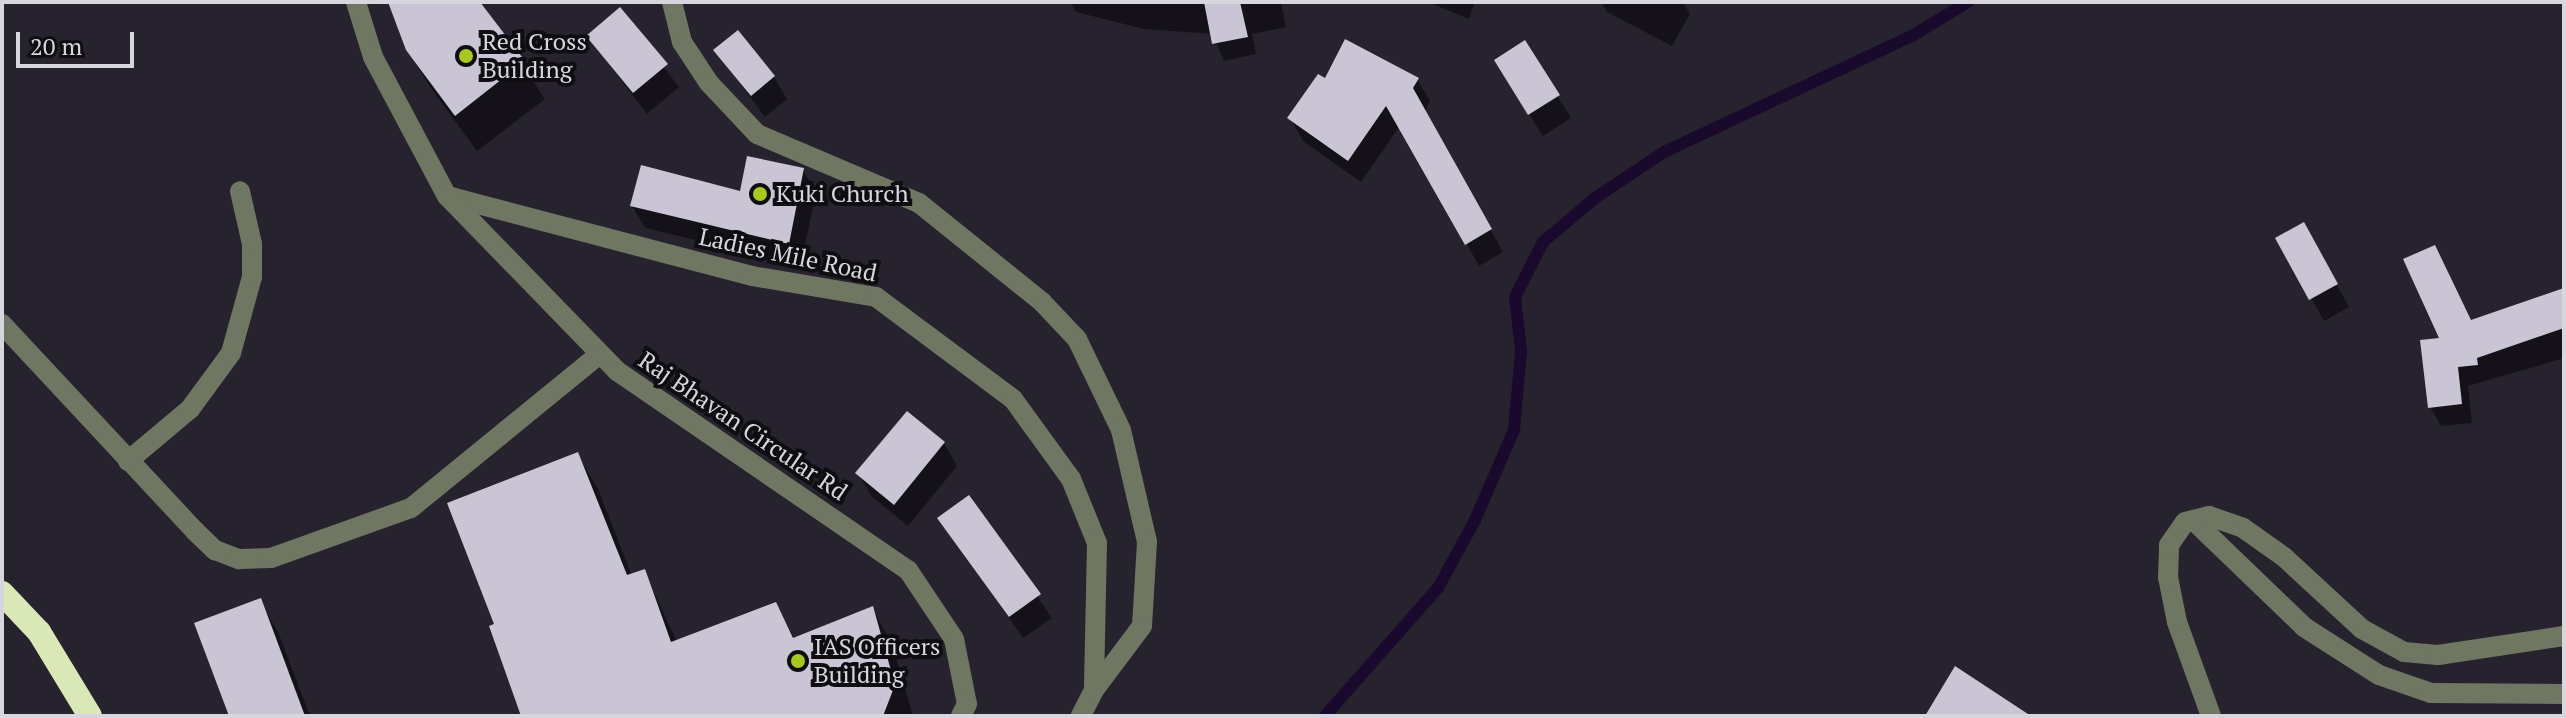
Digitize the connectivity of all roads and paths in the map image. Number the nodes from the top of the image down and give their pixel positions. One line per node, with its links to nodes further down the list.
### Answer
1 (356, 2): 4 (street)
2 (672, 2): 11 (street)
3 (240, 191): 7 (street)
4 (447, 196): 6 (street, Raj Bhavan Circular Rd); 11 (street, Ladies Mile Road)
5 (2, 324): 7 (street)
6 (600, 354): 7 (street); 14 (street, Raj Bhavan Circular Rd)
7 (128, 461)
8 (2193, 520): 10 (street); 12 (street); 16 (street)
9 (2, 593): 13 (highway)
10 (2564, 636)
11 (1094, 690): 15 (street, Ladies Mile Road)
12 (2564, 694)
13 (90, 716)
14 (961, 716)
15 (1081, 716)
16 (2211, 716)

